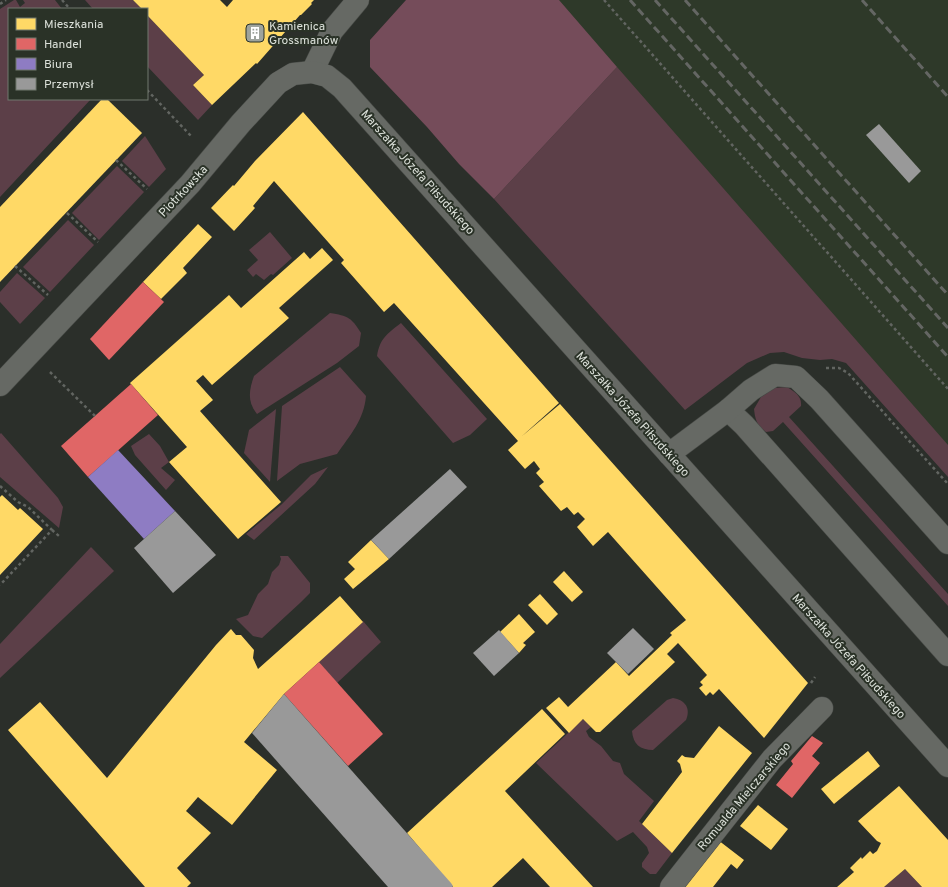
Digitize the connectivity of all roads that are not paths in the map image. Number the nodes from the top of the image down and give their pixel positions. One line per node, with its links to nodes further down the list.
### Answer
1 (358, 0): 2 (street)
2 (312, 72): 3 (street, Piotrkowska); 5 (street, Marszałka Józefa Piłsudskiego)
3 (0, 385)
4 (728, 410): 5 (street); 6 (street); 7 (street)
5 (669, 454): 9 (street, Marszałka Józefa Piłsudskiego)
6 (948, 543)
7 (948, 655)
8 (822, 708): 10 (street, Romualda Mielczarskiego)
9 (948, 766)
10 (670, 887)

